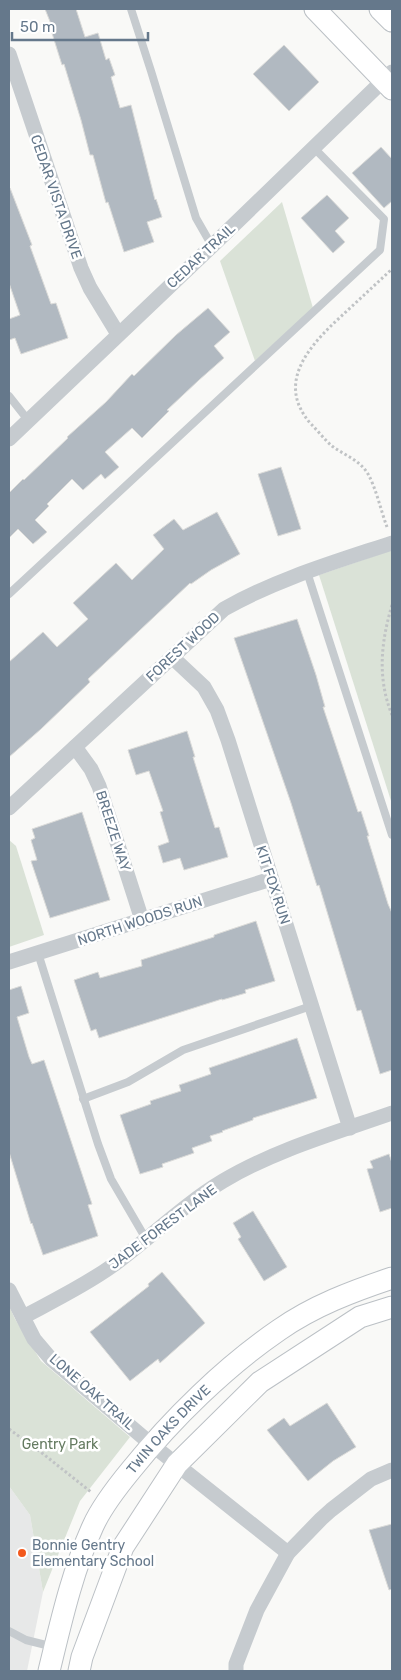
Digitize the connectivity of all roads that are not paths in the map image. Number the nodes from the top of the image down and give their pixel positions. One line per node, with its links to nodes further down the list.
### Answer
1 (131, 9): 8 (lane)
2 (315, 9): 6 (street)
3 (380, 9): 4 (street)
4 (392, 21)
5 (9, 54): 9 (street, CEDAR VISTA DRIVE)
6 (390, 81): 7 (street, CEDAR TRAIL)
7 (314, 148): 8 (street, CEDAR TRAIL); 15 (lane)
8 (212, 246): 9 (street, CEDAR TRAIL)
9 (118, 334): 11 (street, CEDAR TRAIL)
10 (9, 396): 11 (lane)
11 (28, 420): 12 (street, CEDAR TRAIL)
12 (9, 439)
13 (392, 543): 14 (street, FOREST WOOD)
14 (308, 572): 16 (street, FOREST WOOD); 19 (lane)
15 (9, 594)
16 (172, 656): 17 (street, FOREST WOOD); 20 (street, KIT FOX RUN)
17 (75, 747): 18 (street, FOREST WOOD); 21 (street, BREEZE WAY)
18 (9, 808)
19 (392, 835)
20 (272, 880): 21 (street, NORTH WOODS RUN); 24 (street, KIT FOX RUN)
21 (142, 920): 22 (street, NORTH WOODS RUN)
22 (38, 953): 23 (street, NORTH WOODS RUN); 25 (lane)
23 (9, 962)
24 (311, 1006): 25 (lane); 27 (street, KIT FOX RUN)
25 (83, 1099): 28 (lane)
26 (392, 1113): 27 (street, JADE FOREST LANE)
27 (350, 1128): 28 (street, JADE FOREST LANE)
28 (146, 1239): 32 (street, JADE FOREST LANE)
29 (392, 1278): 33 (street, TWIN OAKS DRIVE)
30 (9, 1290): 32 (street, LONE OAK TRAIL)
31 (392, 1307): 34 (street, TWIN OAKS DRIVE)
32 (23, 1317): 33 (street, LONE OAK TRAIL)
33 (152, 1444): 34 (street, LONE OAK TRAIL); 38 (street, TWIN OAKS DRIVE)
34 (177, 1464): 36 (street, LONE OAK TRAIL); 39 (street, TWIN OAKS DRIVE)
35 (392, 1470): 36 (street)
36 (288, 1553): 41 (street)
37 (9, 1631): 38 (lane)
38 (55, 1648): 39 (street); 40 (street, TWIN OAKS DRIVE)
39 (81, 1664)
40 (50, 1671)
41 (236, 1671)

